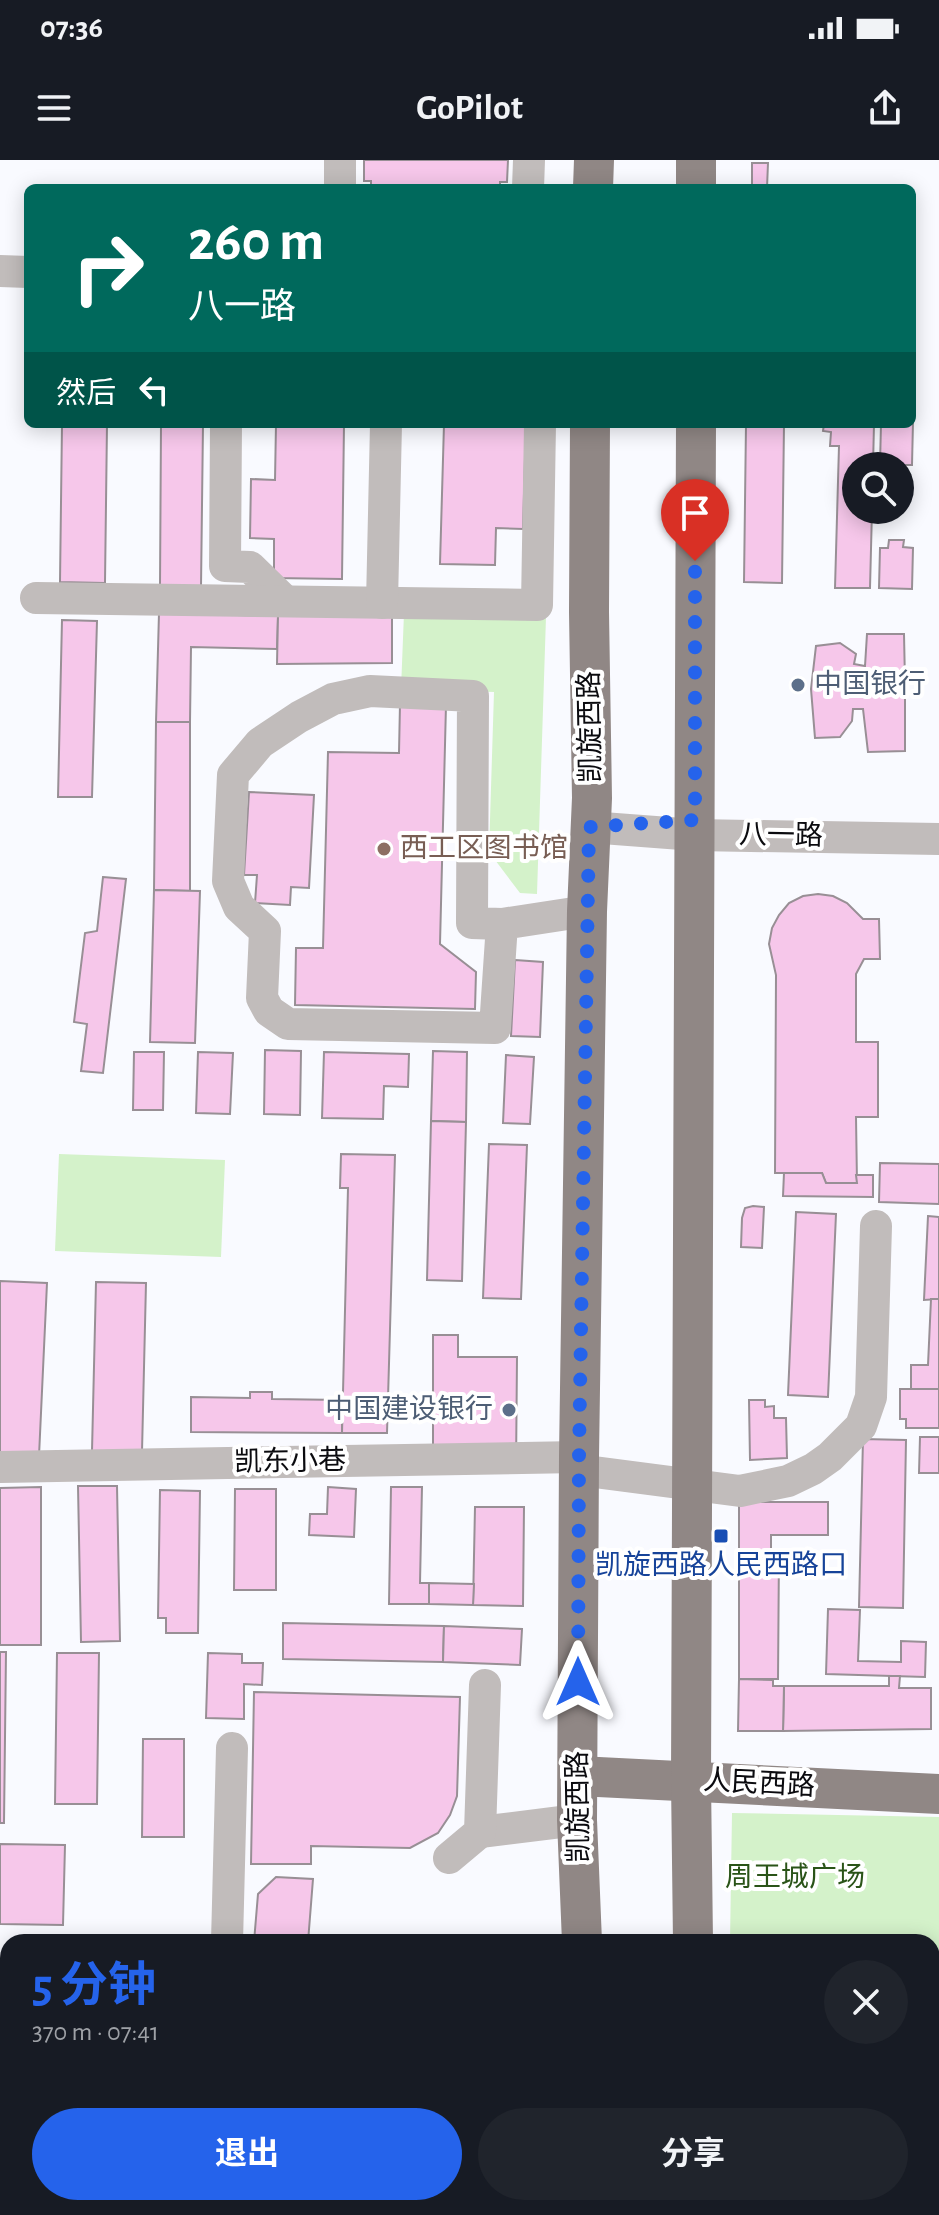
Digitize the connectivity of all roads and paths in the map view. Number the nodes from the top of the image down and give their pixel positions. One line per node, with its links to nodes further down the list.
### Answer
1 (340, 160): 5 (street)
2 (529, 160): 6 (street)
3 (594, 160): 7 (main road)
4 (696, 160): 8 (main road)
5 (340, 184)
6 (528, 184)
7 (593, 184)
8 (696, 184)
9 (0, 271): 10 (street)
10 (24, 272)
11 (226, 428): 17 (street)
12 (386, 428): 18 (street)
13 (540, 428): 18 (street)
14 (590, 428): 20 (main road, 凯旋西路)
15 (696, 428): 21 (main road)
16 (36, 598): 17 (street)
17 (285, 601): 18 (street)
18 (382, 603)
19 (939, 824): 21 (street, 八一路)
20 (589, 827): 21 (street, 八一路); 23 (main road, 凯旋西路)
21 (695, 828): 22 (street, 八一路); 28 (main road)
22 (939, 839)
23 (587, 911): 24 (street); 26 (main road, 凯旋西路)
24 (502, 924): 24 (street)
25 (876, 1226): 28 (street, 凯东小巷)
26 (579, 1463): 27 (street, 凯东小巷); 28 (street, 凯东小巷); 31 (main road, 凯旋西路)
27 (0, 1467)
28 (693, 1485): 32 (main road)
29 (485, 1685): 35 (street)
30 (232, 1748): 37 (street)
31 (578, 1776): 32 (main road, 人民西路); 34 (main road, 凯旋西路)
32 (691, 1781): 33 (main road, 人民西路); 39 (main road)
33 (939, 1794)
34 (577, 1820): 35 (street); 38 (main road, 凯旋西路)
35 (480, 1832): 36 (street)
36 (449, 1858)
37 (227, 1934)
38 (582, 1934)
39 (693, 1934)

